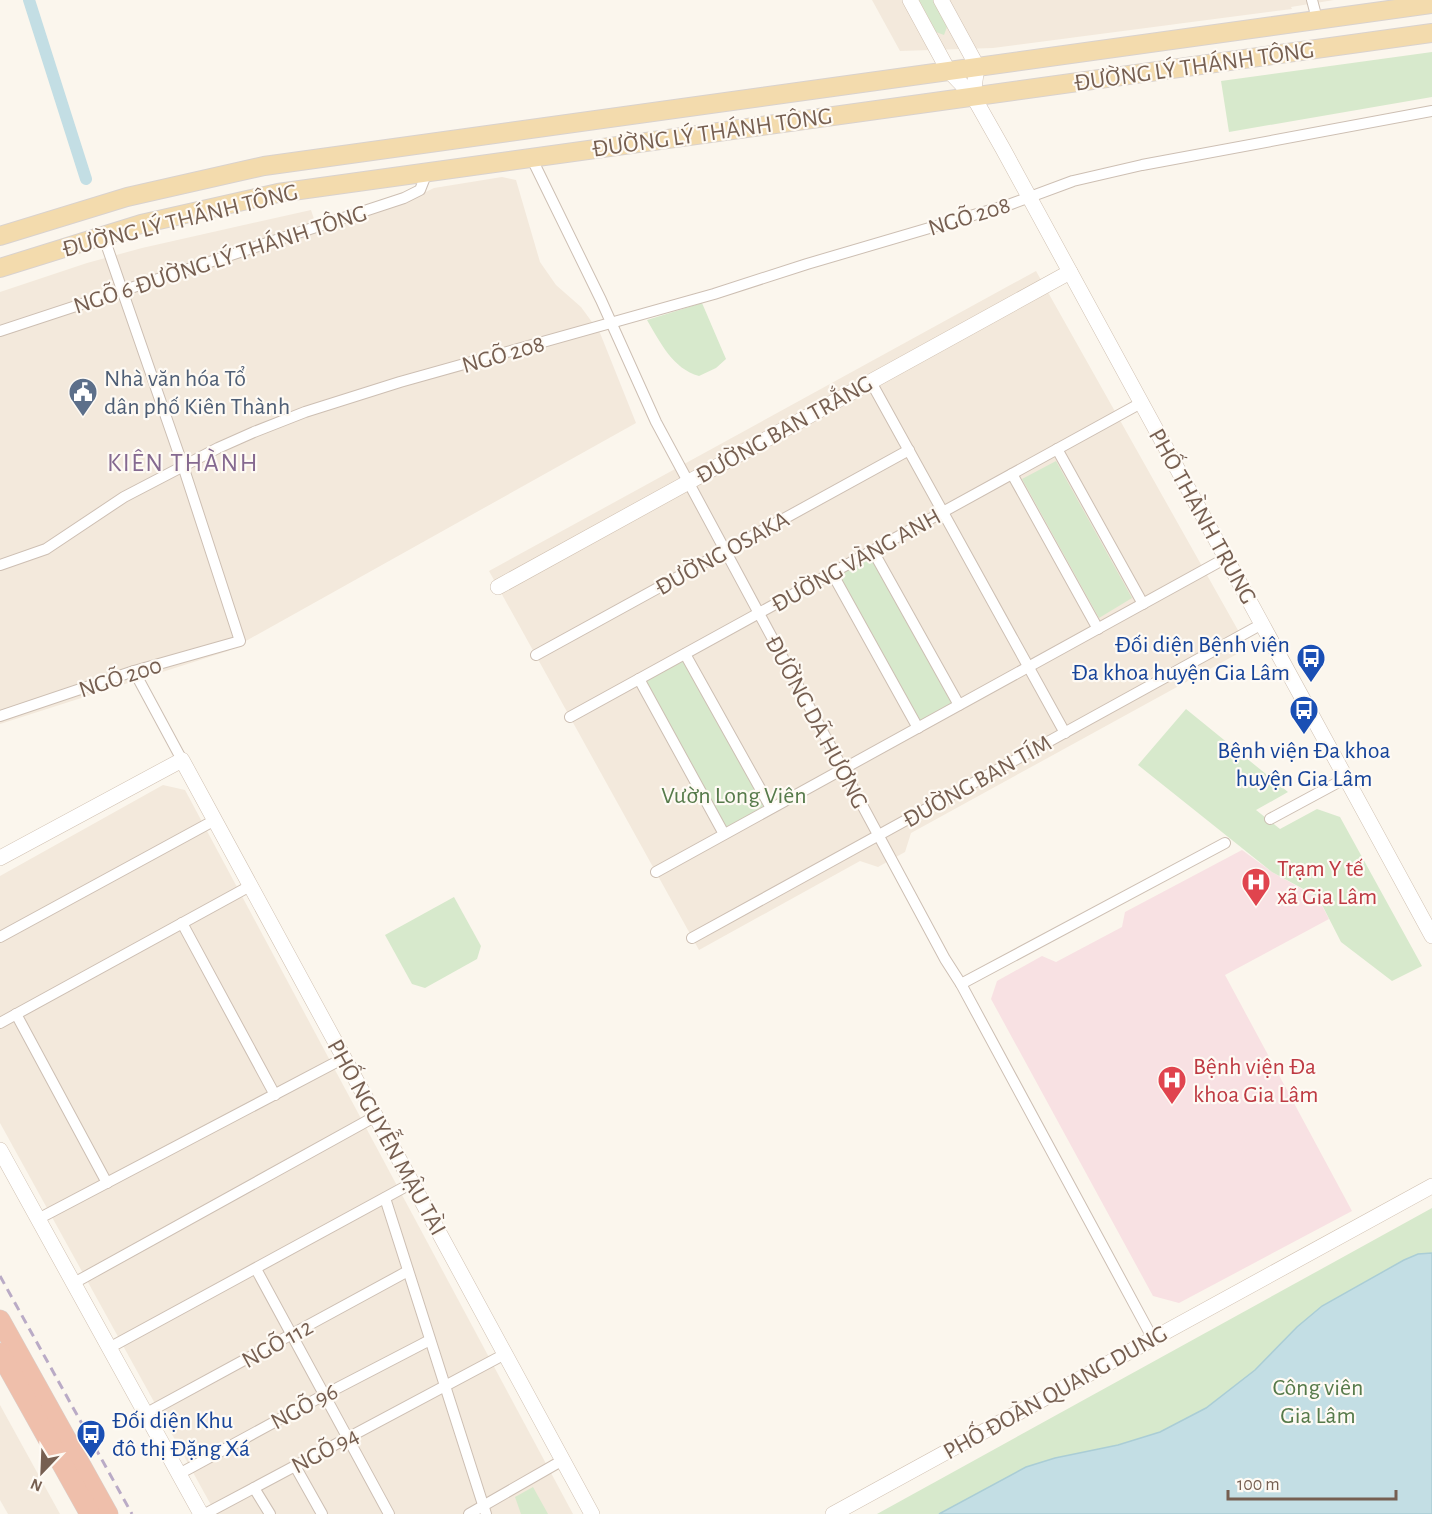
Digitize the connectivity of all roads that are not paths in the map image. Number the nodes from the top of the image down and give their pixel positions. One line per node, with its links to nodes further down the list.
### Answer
1 (910, 0): 8 (street, PHỐ THÀNH TRUNG)
2 (941, 0): 7 (street)
3 (1312, 0): 5 (street)
4 (1432, 4): 5 (main road, ĐƯỜNG LÝ THÁNH TÔNG)
5 (1317, 19): 7 (main road, ĐƯỜNG LÝ THÁNH TÔNG)
6 (1432, 33): 9 (main road, ĐƯỜNG LÝ THÁNH TÔNG)
7 (977, 66): 8 (main road, ĐƯỜNG LÝ THÁNH TÔNG); 9 (street)
8 (948, 70): 9 (street, PHỐ THÀNH TRUNG); 12 (main road, ĐƯỜNG LÝ THÁNH TÔNG)
9 (973, 96): 11 (main road, ĐƯỜNG LÝ THÁNH TÔNG); 15 (street, PHỐ THÀNH TRUNG)
10 (1432, 111): 15 (street, NGÕ 208)
11 (531, 157): 13 (main road, ĐƯỜNG LÝ THÁNH TÔNG); 21 (street, ĐƯỜNG DÃ HƯƠNG)
12 (315, 158): 14 (main road); 17 (main road, ĐƯỜNG LÝ THÁNH TÔNG)
13 (427, 172): 14 (main road, ĐƯỜNG LÝ THÁNH TÔNG); 20 (street, NGÕ 6 ĐƯỜNG LÝ THÁNH TÔNG)
14 (322, 186): 16 (main road, ĐƯỜNG LÝ THÁNH TÔNG)
15 (1029, 197): 19 (street, PHỐ THÀNH TRUNG); 21 (street, NGÕ 208)
16 (103, 235): 18 (main road, ĐƯỜNG LÝ THÁNH TÔNG); 20 (street)
17 (0, 236)
18 (0, 268)
19 (1070, 272): 23 (street, ĐƯỜNG BAN TRẮNG); 24 (street, PHỐ THÀNH TRUNG)
20 (122, 290): 22 (street, NGÕ 6 ĐƯỜNG LÝ THÁNH TÔNG); 27 (street)
21 (612, 323): 27 (street, NGÕ 208); 29 (street, ĐƯỜNG DÃ HƯƠNG)
22 (0, 331)
23 (871, 382): 26 (street); 29 (street, ĐƯỜNG BAN TRẮNG)
24 (1141, 403): 25 (street, ĐƯỜNG VÀNG ANH); 33 (street, PHỐ THÀNH TRUNG)
25 (1057, 449): 28 (street, ĐƯỜNG VÀNG ANH); 37 (street)
26 (909, 450): 30 (street); 32 (street, ĐƯỜNG OSAKA)
27 (183, 466): 34 (street, NGÕ 208); 44 (street, NGÕ 200)
28 (1012, 474): 30 (street, ĐƯỜNG VÀNG ANH); 40 (street)
29 (688, 482): 32 (street, ĐƯỜNG DÃ HƯƠNG); 36 (street, ĐƯỜNG BAN TRẮNG)
30 (943, 512): 31 (street, ĐƯỜNG VÀNG ANH); 43 (street)
31 (873, 550): 35 (street, ĐƯỜNG VÀNG ANH); 46 (street)
32 (726, 551): 38 (street, ĐƯỜNG DÃ HƯƠNG); 42 (street, ĐƯỜNG OSAKA)
33 (1226, 558): 37 (street); 39 (street, PHỐ THÀNH TRUNG)
34 (0, 565)
35 (832, 573): 38 (street, ĐƯỜNG VÀNG ANH); 49 (street)
36 (498, 587)
37 (1143, 604): 40 (street)
38 (759, 613): 41 (street, ĐƯỜNG VÀNG ANH); 52 (street, ĐƯỜNG DÃ HƯƠNG)
39 (1262, 624): 50 (street, ĐƯỜNG BAN TÍM); 53 (street, PHỐ THÀNH TRUNG)
40 (1098, 629): 43 (street)
41 (685, 654): 45 (street, ĐƯỜNG VÀNG ANH); 54 (street)
42 (536, 656)
43 (1029, 667): 46 (street); 50 (street)
44 (134, 671): 47 (street, NGÕ 200); 51 (street)
45 (639, 680): 48 (street, ĐƯỜNG VÀNG ANH); 57 (street)
46 (959, 705): 49 (street)
47 (0, 716)
48 (570, 717)
49 (918, 728): 52 (street)
50 (1065, 733): 58 (street, ĐƯỜNG BAN TÍM)
51 (182, 760): 56 (street, PHỐ NGUYỄN MẬU TÀI); 60 (street)
52 (843, 769): 54 (street); 58 (street, ĐƯỜNG DÃ HƯƠNG)
53 (1346, 778): 55 (street); 64 (street, PHỐ THÀNH TRUNG)
54 (771, 808): 57 (street)
55 (1270, 819)
56 (215, 820): 62 (street, PHỐ NGUYỄN MẬU TÀI); 65 (street)
57 (724, 834): 61 (street)
58 (878, 836): 66 (street, ĐƯỜNG BAN TÍM); 67 (street, ĐƯỜNG DÃ HƯƠNG)
59 (1225, 843): 67 (street)
60 (0, 858)
61 (656, 872)
62 (250, 886): 63 (street); 70 (street, PHỐ NGUYỄN MẬU TÀI)
63 (182, 923): 68 (street); 71 (street)
64 (1432, 936)
65 (0, 937)
66 (692, 938)
67 (961, 984): 84 (street, ĐƯỜNG DÃ HƯƠNG)
68 (16, 1014): 69 (street); 74 (street)
69 (0, 1023)
70 (344, 1058): 71 (street); 72 (street, PHỐ NGUYỄN MẬU TÀI)
71 (274, 1095): 74 (street)
72 (376, 1116): 75 (street, PHỐ NGUYỄN MẬU TÀI); 81 (street)
73 (0, 1150): 78 (street)
74 (107, 1183): 78 (street)
75 (412, 1183): 77 (street); 88 (street, PHỐ NGUYỄN MẬU TÀI)
76 (1432, 1186): 84 (street, PHỐ ĐOÀN QUANG DUNG)
77 (385, 1198): 79 (street); 80 (street)
78 (38, 1219): 81 (street)
79 (256, 1269): 83 (street); 86 (street)
80 (408, 1271): 83 (street, NGÕ 112); 85 (street)
81 (74, 1283): 86 (street)
82 (0, 1320): 99 (highway)
83 (292, 1335): 90 (street); 91 (street, NGÕ 112)
84 (1153, 1339): 106 (street, PHỐ ĐOÀN QUANG DUNG)
85 (430, 1340): 89 (street); 90 (street, NGÕ 96)
86 (109, 1348): 91 (street)
87 (0, 1353): 98 (highway)
88 (505, 1354): 89 (street, NGÕ 94); 93 (street, PHỐ NGUYỄN MẬU TÀI)
89 (445, 1386): 92 (street, NGÕ 94); 97 (street)
90 (324, 1395): 92 (street); 95 (street, NGÕ 96)
91 (146, 1414): 95 (street)
92 (348, 1438): 94 (street, NGÕ 94); 103 (street)
93 (563, 1461): 97 (street); 105 (street, PHỐ NGUYỄN MẬU TÀI)
94 (295, 1466): 96 (street, NGÕ 94); 102 (street)
95 (179, 1474): 100 (street)
96 (255, 1488): 100 (street, NGÕ 94); 101 (street)
97 (485, 1510): 104 (street)
98 (90, 1514)
99 (108, 1514)
100 (203, 1514)
101 (270, 1514)
102 (322, 1514)
103 (389, 1514)
104 (469, 1514)
105 (592, 1514)
106 (833, 1514)

